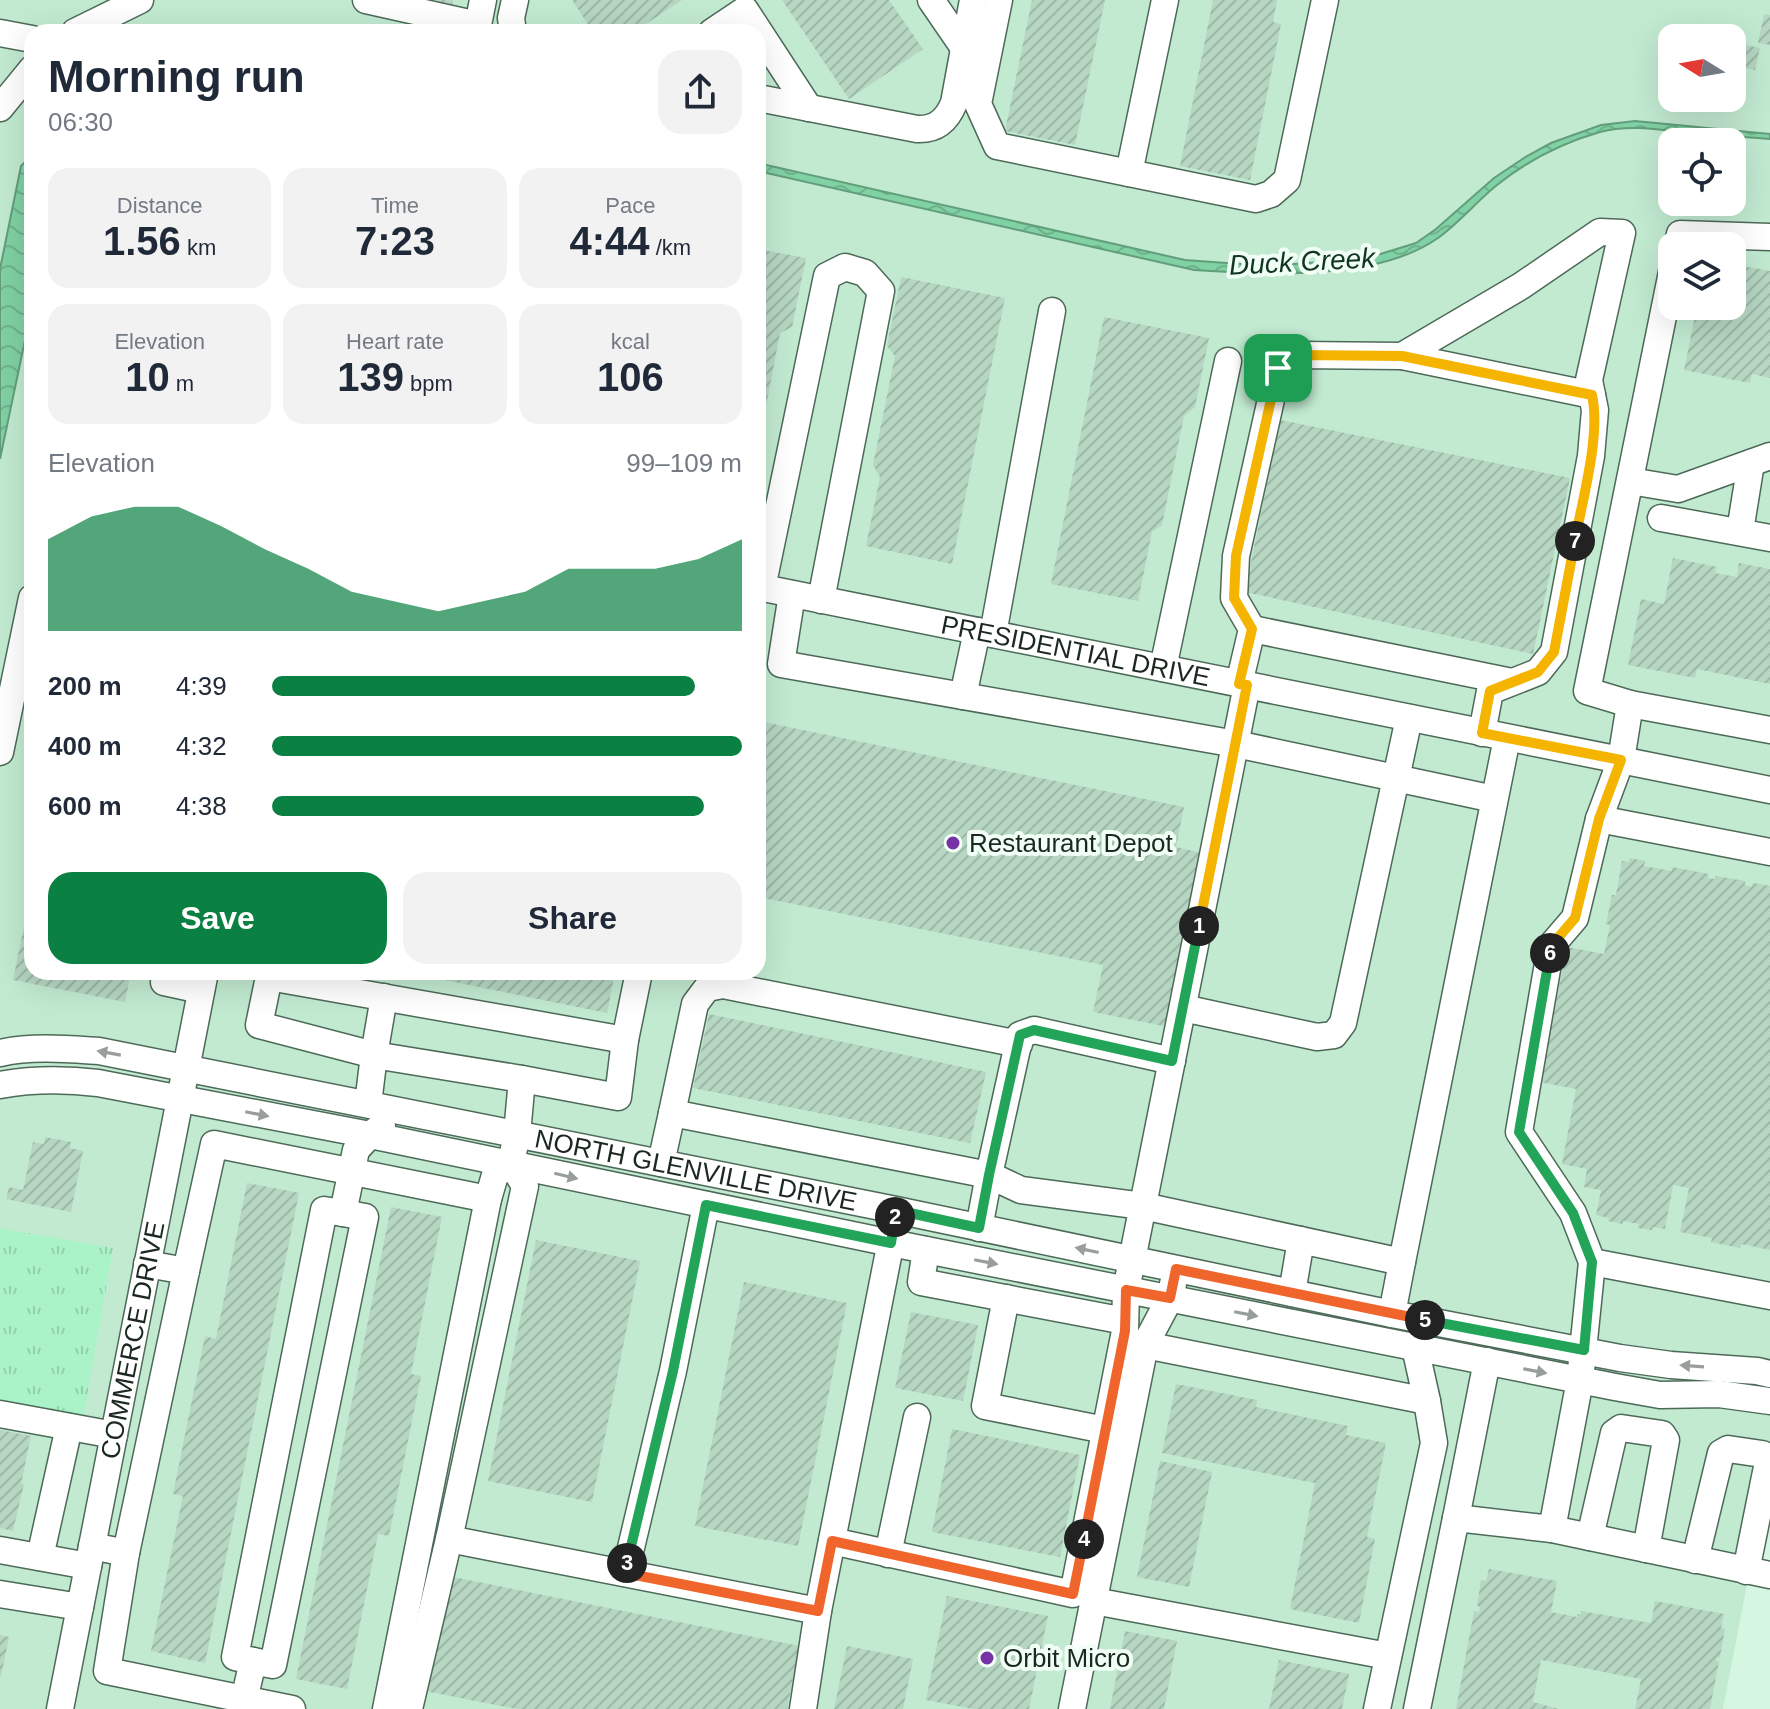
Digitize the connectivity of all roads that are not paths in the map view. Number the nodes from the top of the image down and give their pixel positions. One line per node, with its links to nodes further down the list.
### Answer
1 (140, 0): 10 (street)
2 (366, 0): 11 (street)
3 (483, 0): 12 (street)
4 (515, 0): 13 (street)
5 (931, 0): 19 (street)
6 (973, 0): 19 (street)
7 (999, 0): 24 (street)
8 (1165, 0): 24 (street)
9 (1325, 0): 24 (street)
10 (91, 24)
11 (474, 24)
12 (478, 24)
13 (512, 24)
14 (724, 24): 15 (street)
15 (754, 24)
16 (0, 33): 17 (street)
17 (24, 38)
18 (766, 42): 23 (street)
19 (964, 48): 23 (street)
20 (24, 77): 21 (street)
21 (4, 97)
22 (766, 100): 23 (street)
23 (809, 108)
24 (1129, 173)
25 (1746, 236): 26 (street)
26 (1770, 237)
27 (1052, 311): 42 (street)
28 (1662, 320): 33 (street)
29 (1402, 356): 31 (street); 31 (street); 41 (street)
30 (1228, 361): 44 (street)
31 (1592, 395): 45 (street)
32 (1760, 459): 33 (street); 35 (street)
33 (1630, 481): 48 (street)
34 (1661, 518): 35 (street)
35 (1740, 531): 36 (street)
36 (1770, 538)
37 (766, 559): 40 (street)
38 (766, 588): 39 (street, PRESIDENTIAL DRIVE)
39 (792, 594): 40 (street, PRESIDENTIAL DRIVE); 47 (street)
40 (821, 600): 42 (street, PRESIDENTIAL DRIVE)
41 (1252, 629): 45 (street); 46 (street)
42 (985, 633): 44 (street, PRESIDENTIAL DRIVE); 47 (street)
43 (24, 636): 53 (street)
44 (1163, 668): 46 (street, PRESIDENTIAL DRIVE)
45 (1512, 682): 51 (street)
46 (1243, 685): 49 (street, PRESIDENTIAL DRIVE); 52 (street)
47 (963, 696): 52 (street)
48 (1630, 704): 50 (street); 54 (street)
49 (1409, 718): 51 (street, PRESIDENTIAL DRIVE); 55 (street)
50 (1770, 730)
51 (1495, 735): 54 (street, PRESIDENTIAL DRIVE); 57 (street)
52 (1236, 744): 55 (street); 66 (street)
53 (0, 752)
54 (1621, 760): 56 (street, PRESIDENTIAL DRIVE); 58 (street)
55 (1397, 778): 57 (street); 66 (street)
56 (1770, 790)
57 (1494, 799): 95 (street)
58 (1599, 819): 59 (street); 96 (street)
59 (1770, 852)
60 (164, 980): 64 (street)
61 (269, 980): 70 (street)
62 (300, 980): 65 (street)
63 (637, 980): 67 (street)
64 (203, 981): 72 (street, COMMERCE DRIVE)
65 (384, 997): 67 (street); 70 (street)
66 (1183, 1008): 71 (street)
67 (625, 1040): 73 (street)
68 (1019, 1044): 71 (street); 78 (street); 84 (street)
69 (0, 1053): 72 (street, NORTH GLENVILLE DRIVE, one-way to 69)
70 (374, 1055): 73 (street); 76 (street)
71 (1172, 1061): 87 (street)
72 (186, 1067): 75 (street, COMMERCE DRIVE); 76 (street, NORTH GLENVILLE DRIVE)
73 (522, 1079): 79 (street)
74 (0, 1085): 75 (street, NORTH GLENVILLE DRIVE)
75 (180, 1099): 80 (street, NORTH GLENVILLE DRIVE, one-way to 80); 97 (street, COMMERCE DRIVE)
76 (368, 1104): 77 (street, NORTH GLENVILLE DRIVE)
77 (410, 1113): 79 (street, NORTH GLENVILLE DRIVE); 80 (street)
78 (672, 1113): 82 (street); 84 (street)
79 (517, 1134): 81 (street); 82 (street, NORTH GLENVILLE DRIVE)
80 (370, 1135): 81 (street, NORTH GLENVILLE DRIVE); 83 (street)
81 (511, 1163): 85 (street); 86 (street, NORTH GLENVILLE DRIVE, one-way to 86); 123 (street)
82 (661, 1163): 88 (street, NORTH GLENVILLE DRIVE)
83 (352, 1172): 85 (street); 89 (street); 99 (street)
84 (989, 1175): 87 (street); 90 (street)
85 (488, 1199): 143 (street)
86 (706, 1205): 92 (street, NORTH GLENVILLE DRIVE); 132 (street)
87 (1143, 1206): 91 (street); 94 (street)
88 (896, 1210): 90 (street, NORTH GLENVILLE DRIVE); 92 (street)
89 (343, 1213): 139 (street); 139 (street)
90 (979, 1228): 94 (street, NORTH GLENVILLE DRIVE, one-way to 90)
91 (1301, 1240): 95 (street); 101 (street)
92 (891, 1243): 93 (street, NORTH GLENVILLE DRIVE); 124 (street)
93 (926, 1250): 100 (street, NORTH GLENVILLE DRIVE, one-way to 100); 103 (street)
94 (1133, 1260): 98 (street, NORTH GLENVILLE DRIVE); 100 (street)
95 (1402, 1262): 105 (street)
96 (1592, 1262): 102 (street); 109 (street)
97 (147, 1264): 99 (street); 119 (street, COMMERCE DRIVE)
98 (1176, 1269): 101 (street, NORTH GLENVILLE DRIVE); 104 (street)
99 (186, 1271): 127 (street)
100 (1126, 1290): 104 (street, NORTH GLENVILLE DRIVE); 106 (street)
101 (1292, 1293): 105 (street, NORTH GLENVILLE DRIVE)
102 (1770, 1296)
103 (1006, 1298): 106 (street); 118 (street)
104 (1170, 1298): 107 (street); 108 (street, NORTH GLENVILLE DRIVE, one-way to 108)
105 (1392, 1314): 109 (street, NORTH GLENVILLE DRIVE)
106 (1125, 1321): 118 (street)
107 (1145, 1345): 113 (street); 135 (street)
108 (1415, 1347): 110 (street, NORTH GLENVILLE DRIVE); 113 (street)
109 (1584, 1350): 111 (street, NORTH GLENVILLE DRIVE, one-way to 109); 112 (street)
110 (1487, 1361): 112 (street, NORTH GLENVILLE DRIVE, one-way to 112); 120 (street)
111 (1770, 1374)
112 (1580, 1380): 114 (street, NORTH GLENVILLE DRIVE); 121 (street)
113 (1427, 1401): 138 (street)
114 (1770, 1401)
115 (0, 1414): 117 (street)
116 (917, 1417): 128 (street)
117 (69, 1427): 119 (street); 130 (street)
118 (1105, 1430): 128 (street)
119 (114, 1435): 129 (street, COMMERCE DRIVE)
120 (1456, 1518): 121 (street); 148 (street)
121 (1552, 1529): 122 (street)
122 (1590, 1537): 125 (street); 125 (street)
123 (449, 1539): 132 (street); 144 (street)
124 (832, 1541): 128 (street); 137 (street)
125 (1646, 1549): 131 (street)
126 (0, 1550): 130 (street)
127 (126, 1553): 129 (street); 140 (street)
128 (888, 1554)
129 (90, 1556): 130 (street); 136 (street, COMMERCE DRIVE)
130 (40, 1557)
131 (1695, 1560): 133 (street); 133 (street)
132 (625, 1573): 137 (street)
133 (1758, 1573)
134 (0, 1594): 136 (street)
135 (1094, 1601): 138 (street); 146 (street)
136 (80, 1607): 141 (street, COMMERCE DRIVE)
137 (818, 1611): 145 (street)
138 (1388, 1656): 147 (street)
139 (253, 1661): 140 (street)
140 (244, 1704): 142 (street)
141 (64, 1708)
142 (292, 1709)
143 (386, 1709)
144 (409, 1709)
145 (803, 1709)
146 (1072, 1709)
147 (1377, 1709)
148 (1417, 1709)

